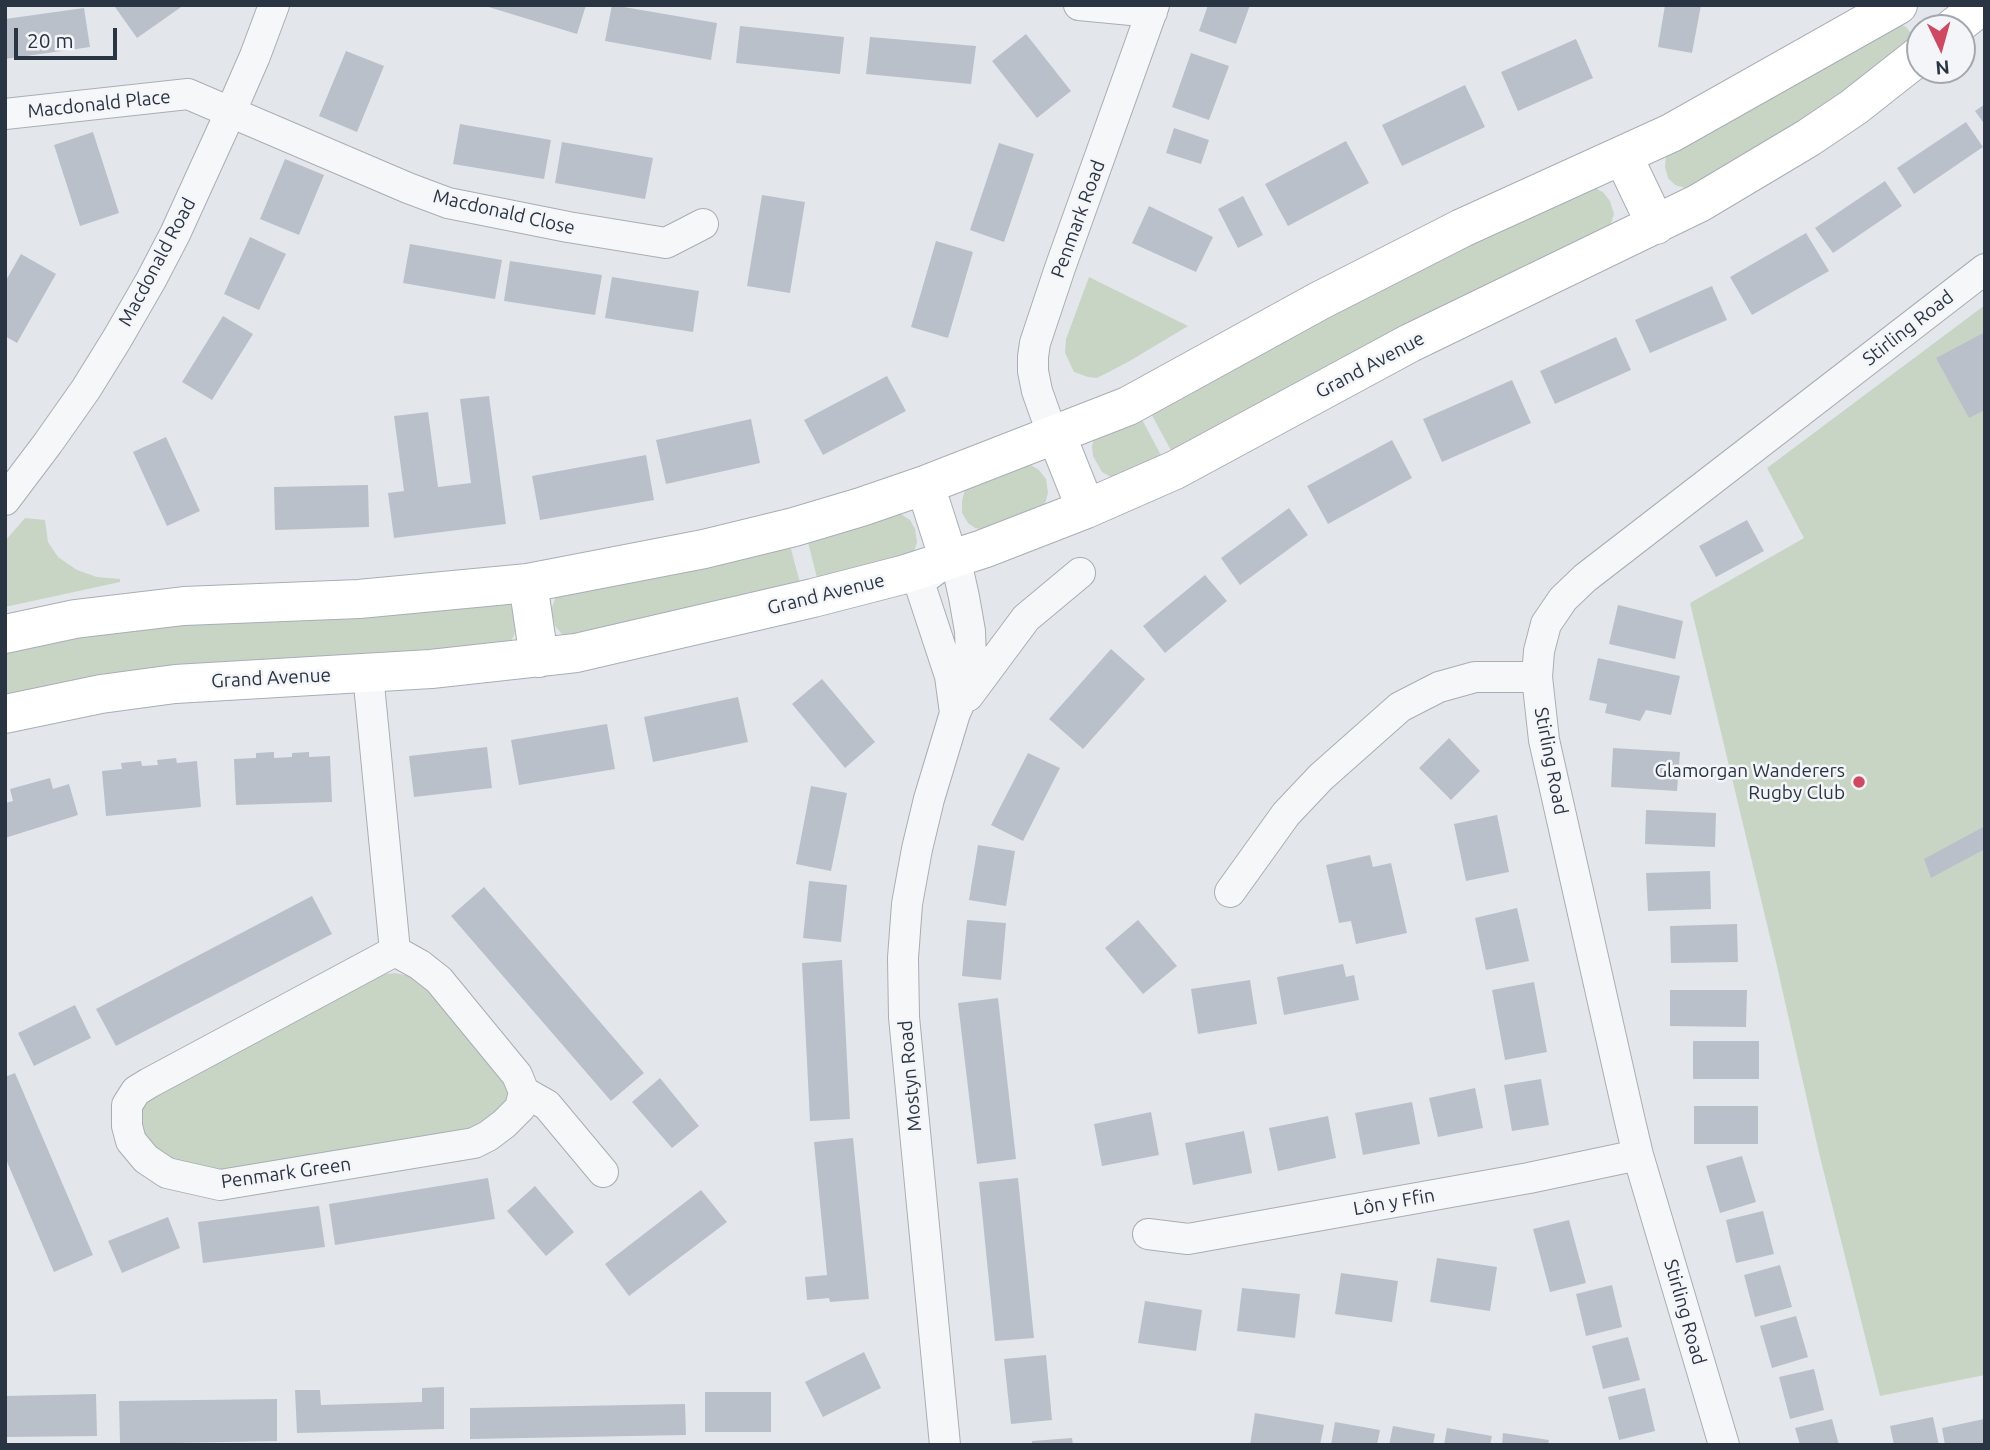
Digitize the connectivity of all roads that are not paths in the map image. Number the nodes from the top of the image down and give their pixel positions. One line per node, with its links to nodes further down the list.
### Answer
1 (274, 5): 6 (street, Macdonald Road)
2 (1079, 5): 4 (street)
3 (1898, 5): 8 (street)
4 (1153, 9): 12 (street, Penmark Road)
5 (1906, 66): 10 (street, Grand Avenue)
6 (231, 111): 7 (street, Macdonald Place); 9 (street, Macdonald Close); 14 (street, Macdonald Road)
7 (5, 114)
8 (1623, 156): 10 (street); 12 (street)
9 (703, 223)
10 (1656, 226): 15 (street, Grand Avenue)
11 (1985, 269): 22 (street, Stirling Road)
12 (1056, 434): 13 (street); 15 (street)
13 (925, 485): 16 (street); 18 (street)
14 (5, 500)
15 (1086, 509): 16 (street, Grand Avenue)
16 (949, 560): 20 (street, Grand Avenue); 23 (street, Mostyn Road); 23 (street, Mostyn Road)
17 (1080, 573): 23 (street, Mostyn Road)
18 (528, 583): 19 (street); 20 (street)
19 (5, 634)
20 (539, 658): 21 (street, Grand Avenue)
21 (368, 674): 24 (street, Grand Avenue); 26 (street)
22 (1537, 677): 25 (street); 28 (street, Stirling Road)
23 (955, 713): 31 (street, Mostyn Road)
24 (5, 714)
25 (1230, 892)
26 (395, 951): 27 (street); 27 (street, Penmark Green)
27 (524, 1091): 29 (street)
28 (1638, 1155): 30 (street, Lôn y Ffin); 32 (street, Stirling Road)
29 (603, 1172)
30 (1148, 1234)
31 (944, 1445)
32 (1724, 1445)

